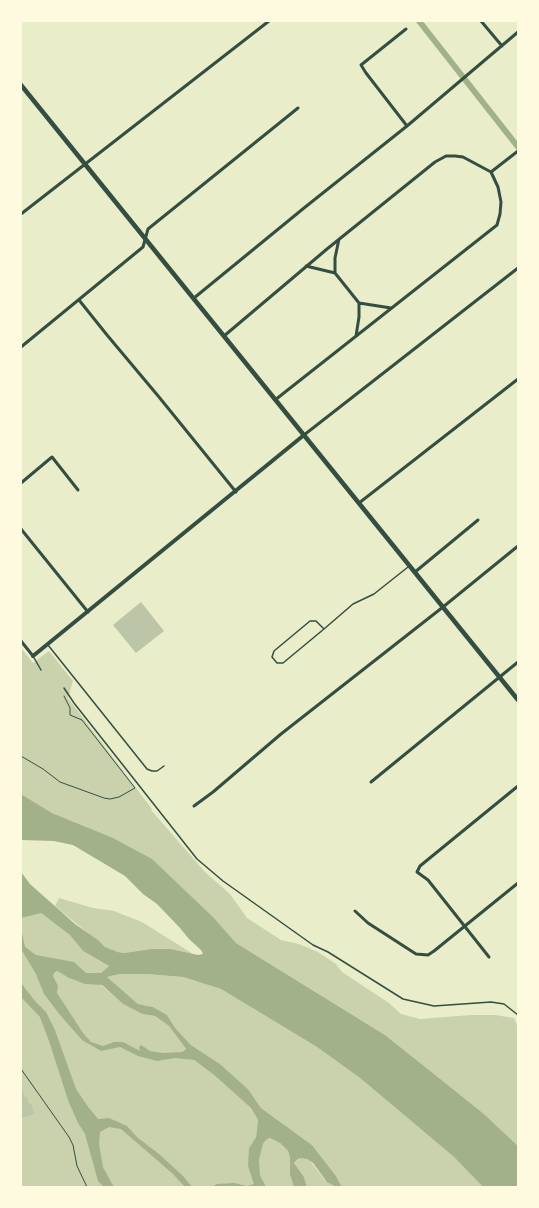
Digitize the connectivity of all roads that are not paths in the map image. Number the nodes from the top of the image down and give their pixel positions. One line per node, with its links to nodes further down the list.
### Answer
1 (269, 21): 10 (street)
2 (481, 21): 5 (street)
3 (406, 29): 8 (street)
4 (518, 32): 5 (street)
5 (502, 46): 8 (street)
6 (21, 85): 10 (main road)
7 (298, 108): 13 (street)
8 (407, 126): 18 (street)
9 (518, 150): 11 (street)
10 (86, 164): 12 (street); 13 (main road)
11 (491, 172): 14 (street); 21 (street)
12 (21, 214)
13 (146, 239): 18 (main road); 19 (street)
14 (339, 239): 15 (street); 17 (street)
15 (306, 266): 17 (street); 22 (street)
16 (518, 268): 27 (street)
17 (335, 272): 20 (street)
18 (194, 298): 22 (main road)
19 (79, 300): 24 (street); 30 (street)
20 (359, 303): 21 (street); 23 (street)
21 (391, 308): 23 (street)
22 (224, 336): 26 (main road)
23 (356, 336): 26 (street)
24 (21, 347)
25 (518, 378): 31 (street)
26 (275, 400): 27 (main road)
27 (304, 435): 30 (street); 31 (main road)
28 (21, 483): 29 (street)
29 (78, 490)
30 (236, 492): 38 (street)
31 (360, 503): 35 (main road)
32 (478, 520): 36 (street)
33 (21, 529): 38 (street)
34 (518, 546): 37 (street)
35 (410, 566): 36 (main road); 39 (lane)
36 (415, 572): 37 (main road)
37 (443, 607): 45 (main road); 51 (street)
38 (88, 612): 41 (street)
39 (324, 629): 39 (lane)
40 (21, 641): 42 (street)
41 (48, 645): 42 (street); 48 (lane)
42 (33, 656): 44 (lane)
43 (518, 662): 45 (street)
44 (41, 670)
45 (500, 677): 47 (main road); 49 (street)
46 (64, 688): 56 (lane)
47 (518, 700)
48 (164, 766)
49 (371, 782)
50 (518, 786): 54 (street)
51 (194, 806)
52 (518, 883): 54 (street)
53 (355, 910): 54 (street)
54 (465, 926): 55 (street)
55 (489, 956)
56 (518, 1015)

